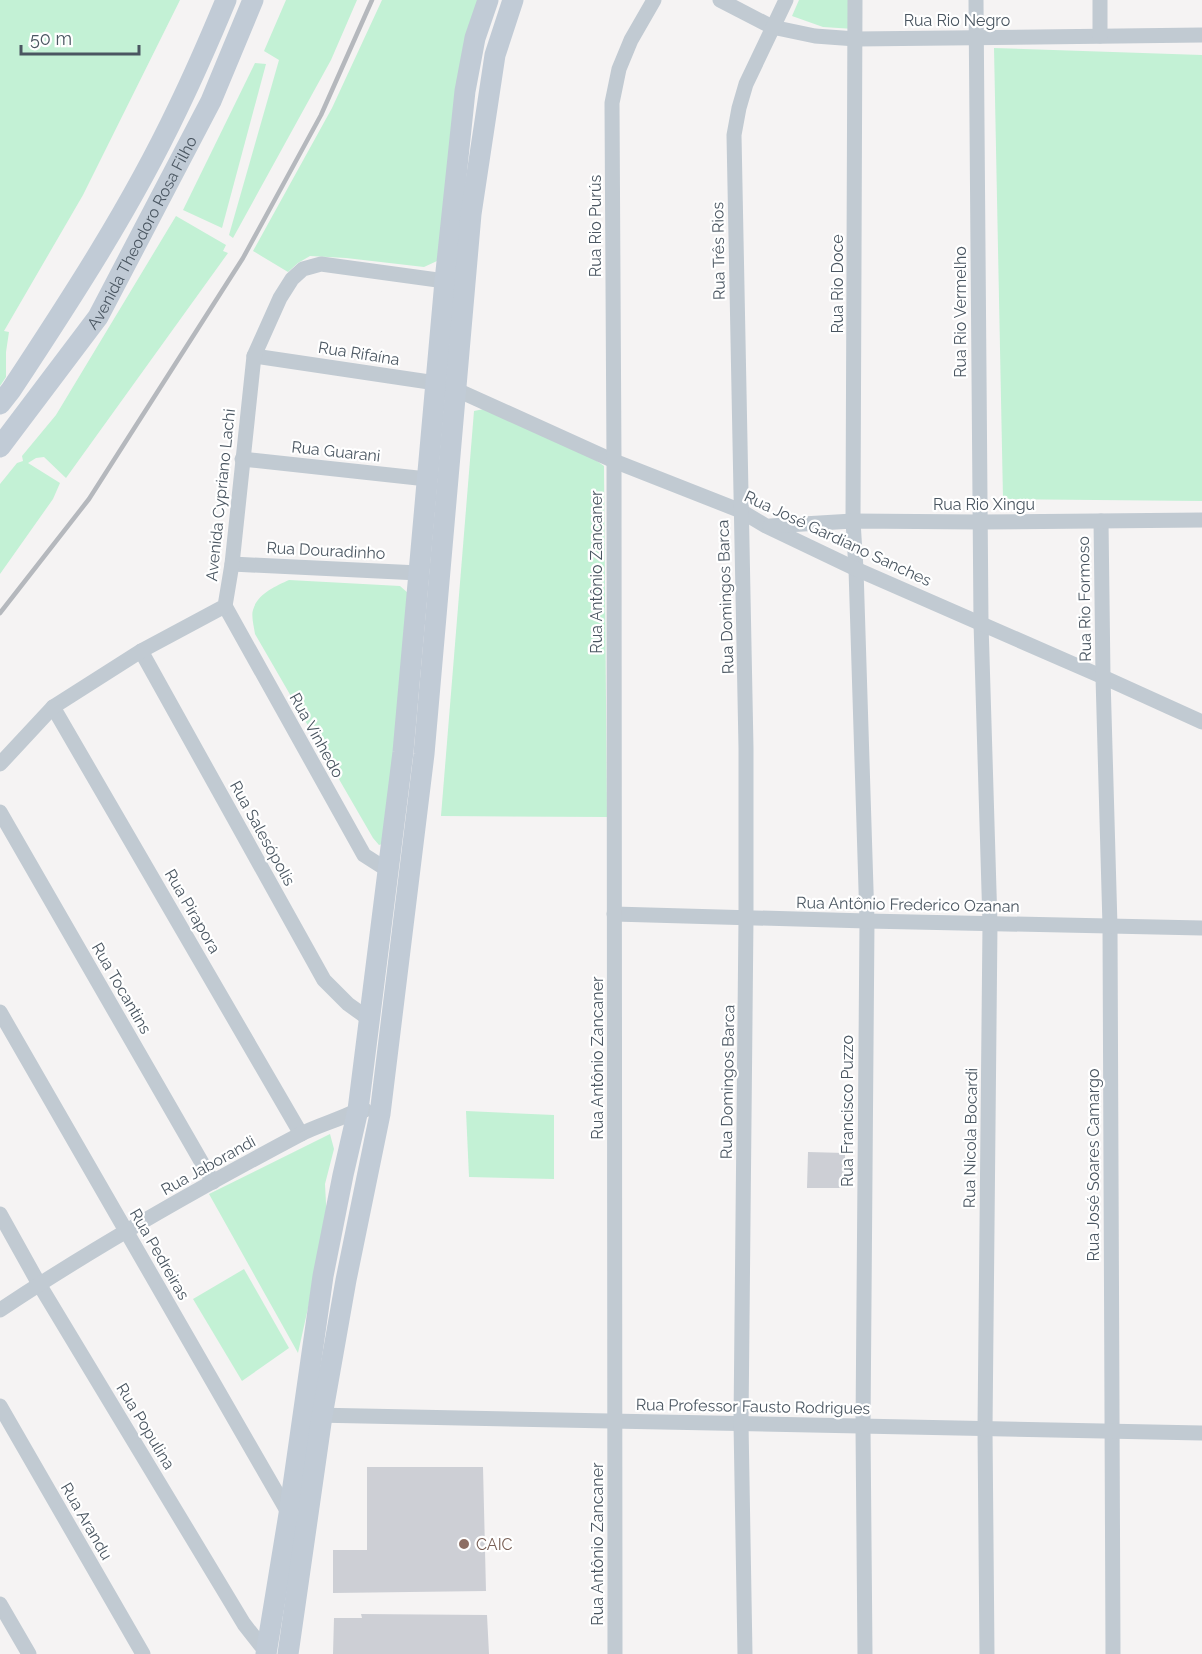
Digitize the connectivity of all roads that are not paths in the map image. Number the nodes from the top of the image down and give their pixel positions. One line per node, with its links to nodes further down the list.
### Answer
1 (226, 0): 20 (main road, Avenida Theodoro Rosa Filho)
2 (253, 0): 21 (main road, Avenida Theodoro Rosa Filho)
3 (488, 0): 16 (main road)
4 (513, 0): 19 (main road)
5 (654, 0): 23 (street, Rua Rio Purús)
6 (720, 0): 11 (street, Rua Rio Negro)
7 (786, 0): 11 (street, Rua Três Rios)
8 (855, 0): 15 (street, Rua Rio Doce)
9 (976, 0): 14 (street, Rua Rio Vermelho)
10 (1100, 0): 13 (street)
11 (772, 27): 15 (street, Rua Rio Negro); 25 (street, Rua Três Rios)
12 (1202, 35): 13 (street, Rua Rio Negro)
13 (1100, 36): 14 (street, Rua Rio Negro)
14 (977, 38): 15 (street, Rua Rio Negro); 29 (street, Rua Rio Vermelho)
15 (856, 39): 27 (street, Rua Rio Doce)
16 (445, 281): 17 (street, Avenida Cypriano Lachi); 18 (main road)
17 (254, 356): 18 (street, Rua Rifaína); 22 (street, Avenida Cypriano Lachi)
18 (436, 383): 19 (street, Rua Rifaína); 24 (main road)
19 (457, 390): 23 (street, Rua José Gardiano Sanches); 41 (main road)
20 (0, 404)
21 (0, 447)
22 (242, 459): 24 (street, Rua Guarani); 31 (street, Avenida Cypriano Lachi)
23 (614, 462): 25 (street, Rua José Gardiano Sanches); 45 (street, Rua Antônio Zancaner)
24 (427, 479): 33 (main road)
25 (741, 511): 30 (street, Rua José Gardiano Sanches); 46 (street, Rua Domingos Barca)
26 (1202, 520): 28 (street, Rua Rio Xingu)
27 (853, 521): 29 (street, Rua Rio Xingu); 30 (street, Rua Rio Xingu); 32 (street, Rua Rio Doce)
28 (1101, 521): 29 (street, Rua Rio Xingu); 37 (street, Rua Rio Formoso)
29 (979, 522): 35 (street, Rua Rio Vermelho)
30 (766, 526): 32 (street, Rua José Gardiano Sanches)
31 (232, 564): 33 (street, Rua Douradinho); 34 (street, Avenida Cypriano Lachi)
32 (856, 569): 35 (street, Rua José Gardiano Sanches); 47 (street, Rua Francisco Puzzo)
33 (419, 573): 40 (main road)
34 (225, 606): 36 (street, Avenida Cypriano Lachi); 44 (street, Rua Vinhedo)
35 (981, 623): 37 (street, Rua José Gardiano Sanches); 48 (street, Rua Nicola Bocardi)
36 (141, 651): 38 (street, Avenida Cypriano Lachi); 52 (street, Rua Salesópolis)
37 (1103, 677): 39 (street, Rua José Gardiano Sanches); 49 (street, Rua José Soares Camargo)
38 (53, 707): 42 (street, Avenida Cypriano Lachi); 55 (street, Rua Pirapora)
39 (1202, 722)
40 (403, 752): 41 (main road); 44 (main road)
41 (424, 754): 54 (main road)
42 (0, 764)
43 (0, 812): 56 (street, Rua Tocantins)
44 (389, 871): 52 (main road)
45 (614, 914): 46 (street, Rua Antônio Frederico Ozanan); 63 (street, Rua Antônio Zancaner)
46 (746, 918): 47 (street, Rua Antônio Frederico Ozanan); 64 (street, Rua Domingos Barca)
47 (867, 921): 48 (street, Rua Antônio Frederico Ozanan); 65 (street, Rua Francisco Puzzo)
48 (990, 924): 49 (street, Rua Antônio Frederico Ozanan); 66 (street, Rua Nicola Bocardi)
49 (1110, 926): 50 (street, Rua Antônio Frederico Ozanan); 67 (street, Rua José Soares Camargo)
50 (1202, 928)
51 (0, 1012): 58 (street, Rua Pedreiras)
52 (369, 1019): 53 (main road)
53 (358, 1110): 54 (street); 55 (street, Rua Jaborandi); 62 (main road)
54 (380, 1113): 62 (main road)
55 (301, 1134): 56 (street, Rua Jaborandi)
56 (213, 1182): 58 (street, Rua Jaborandi)
57 (0, 1214): 59 (street, Rua Populina)
58 (126, 1232): 59 (street, Rua Jaborandi); 69 (street, Rua Pedreiras)
59 (39, 1284): 60 (street, Rua Jaborandi); 71 (street, Rua Populina)
60 (0, 1310)
61 (0, 1406): 73 (street, Rua Arandu)
62 (312, 1415): 63 (street, Rua Professor Fausto Rodrigues); 69 (main road); 74 (main road)
63 (615, 1422): 64 (street, Rua Professor Fausto Rodrigues); 75 (street, Rua Antônio Zancaner)
64 (741, 1423): 65 (street, Rua Professor Fausto Rodrigues); 76 (street, Rua Domingos Barca)
65 (863, 1427): 66 (street, Rua Professor Fausto Rodrigues); 77 (street, Rua Francisco Puzzo)
66 (986, 1429): 67 (street, Rua Professor Fausto Rodrigues); 78 (street, Rua Nicola Bocardi)
67 (1113, 1431): 68 (street, Rua Professor Fausto Rodrigues); 79 (street, Rua José Soares Camargo)
68 (1202, 1433)
69 (289, 1514): 71 (main road)
70 (0, 1604): 72 (street)
71 (266, 1653)
72 (29, 1654)
73 (143, 1654)
74 (288, 1654)
75 (615, 1654)
76 (745, 1654)
77 (865, 1654)
78 (987, 1654)
79 (1113, 1654)

